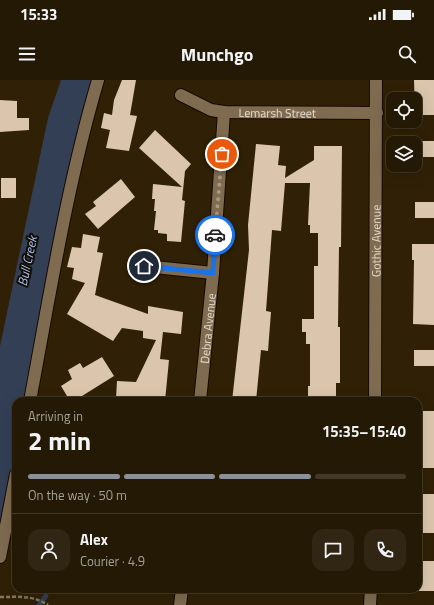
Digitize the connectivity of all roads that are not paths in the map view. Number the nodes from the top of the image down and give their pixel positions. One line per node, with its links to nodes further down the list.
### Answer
1 (98, 80): 8 (street)
2 (376, 80): 5 (street, Gothic Avenue)
3 (181, 94): 4 (street, Lemarsh Street)
4 (224, 112): 5 (street, Lemarsh Street); 7 (street, Debra Avenue)
5 (376, 113): 10 (street, Gothic Avenue)
6 (144, 266): 7 (street)
7 (213, 273): 9 (street, Debra Avenue)
8 (31, 397)
9 (200, 397)
10 (374, 397)
11 (12, 495): 12 (street)
12 (0, 557)
13 (182, 593): 15 (street)
14 (371, 593): 16 (street)
15 (180, 605)
16 (370, 605)

